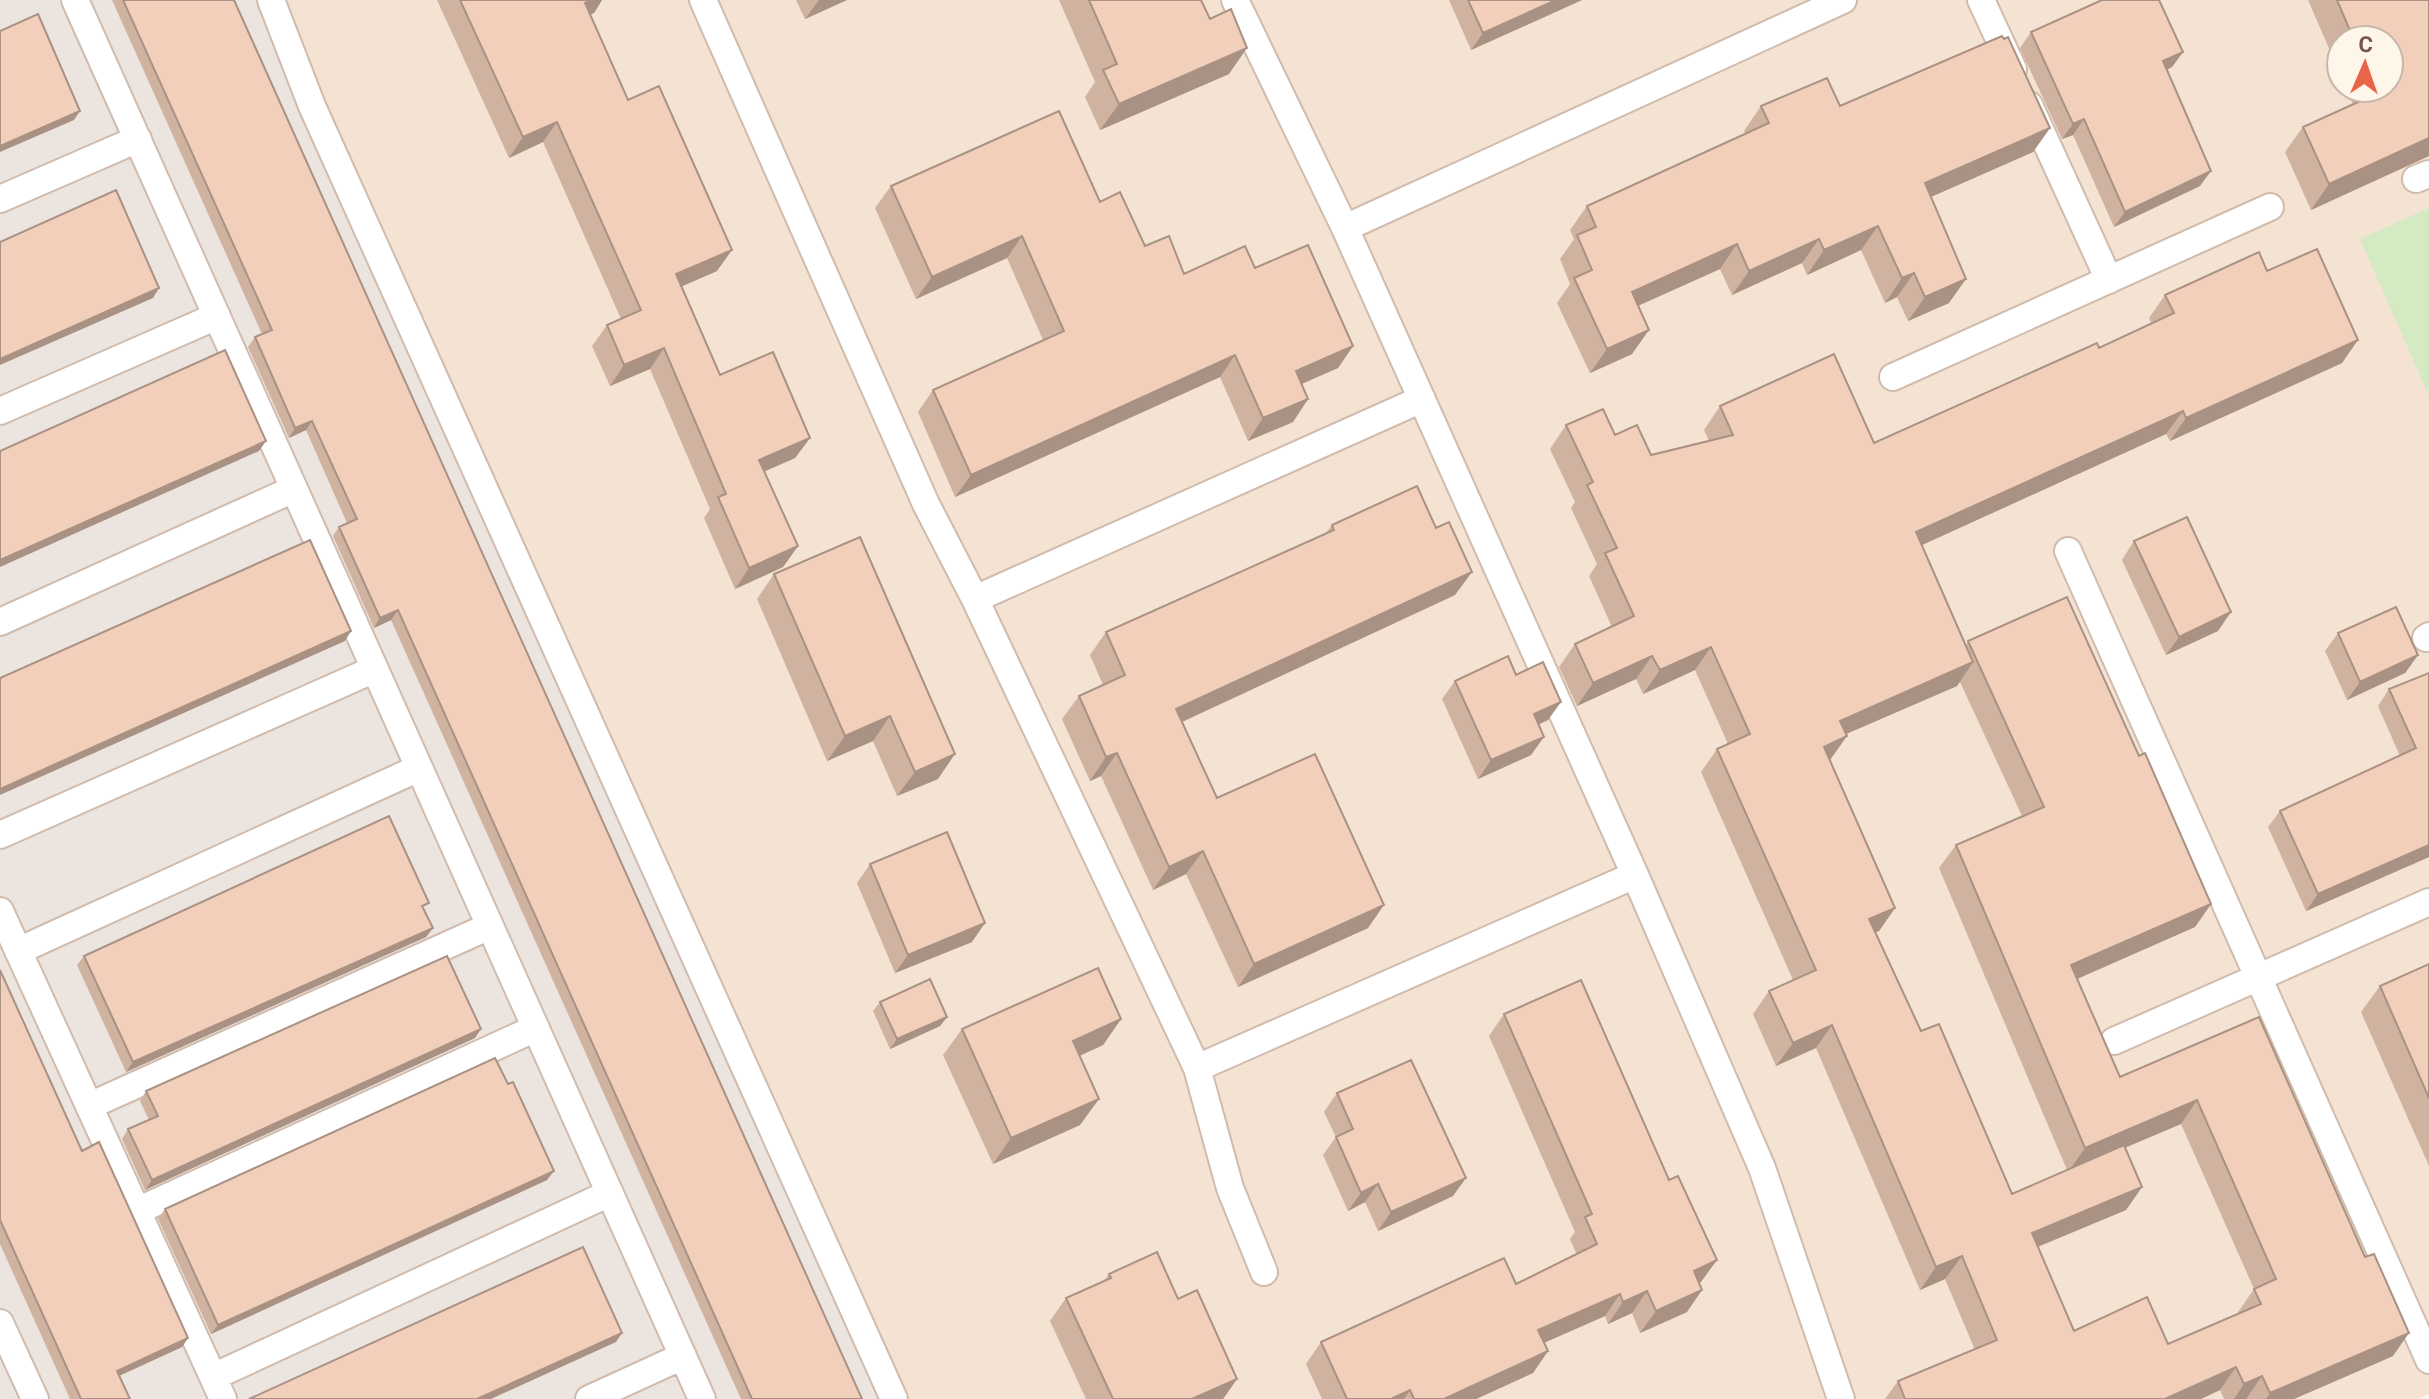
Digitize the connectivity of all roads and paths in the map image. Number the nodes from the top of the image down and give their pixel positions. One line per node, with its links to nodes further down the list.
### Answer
1 (75, 0): 7 (lane)
2 (271, 0): 43 (lane)
3 (703, 0): 18 (lane)
4 (1235, 0): 10 (lane)
5 (1843, 0): 10 (lane)
6 (1981, 0): 11 (lane)
7 (138, 139): 8 (lane); 12 (lane)
8 (0, 199)
9 (2270, 207): 11 (lane)
10 (1345, 228): 14 (lane)
11 (2109, 280): 13 (lane)
12 (217, 316): 15 (lane); 16 (lane)
13 (1893, 377)
14 (1422, 399): 18 (lane); 23 (lane)
15 (0, 411)
16 (294, 489): 19 (lane); 20 (lane)
17 (2068, 551): 28 (lane)
18 (975, 599): 31 (lane)
19 (0, 622)
20 (375, 669): 21 (lane); 22 (lane)
21 (419, 768): 26 (lane); 27 (lane)
22 (0, 835)
23 (1635, 875): 31 (lane); 44 (lane)
24 (2429, 902): 28 (lane)
25 (0, 911): 27 (lane)
26 (490, 926): 29 (lane); 32 (lane)
27 (18, 951): 32 (lane)
28 (2258, 977): 30 (lane); 38 (lane)
29 (536, 1028): 33 (lane); 34 (lane)
30 (2114, 1041)
31 (1197, 1068): 35 (lane)
32 (89, 1106): 34 (lane)
33 (610, 1193): 37 (lane); 39 (lane)
34 (137, 1211): 39 (lane)
35 (1264, 1272)
36 (0, 1323): 40 (lane)
37 (683, 1356): 41 (lane); 42 (lane)
38 (2429, 1360)
39 (218, 1388)
40 (35, 1399)
41 (589, 1399)
42 (702, 1399)
43 (894, 1399)
44 (1841, 1399)

